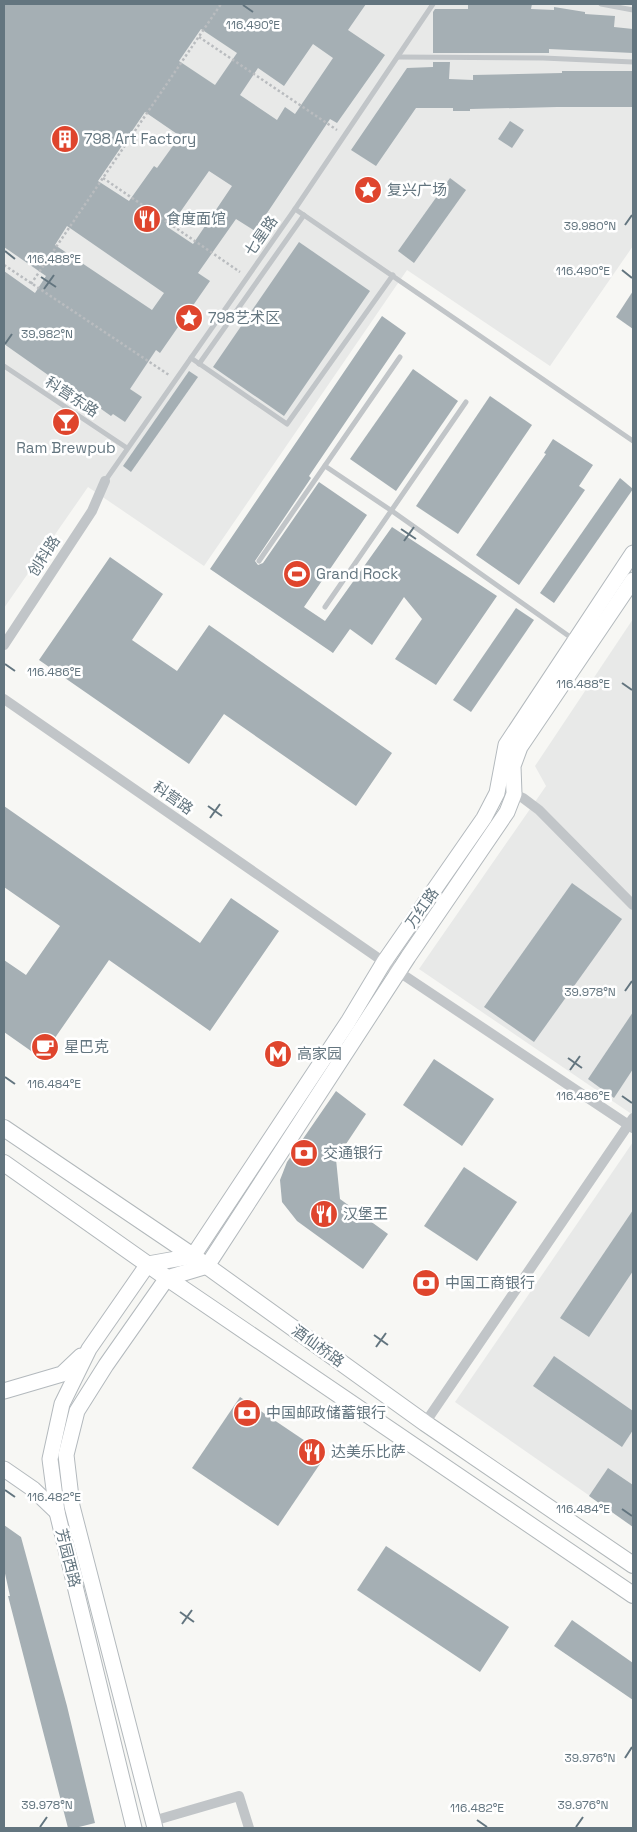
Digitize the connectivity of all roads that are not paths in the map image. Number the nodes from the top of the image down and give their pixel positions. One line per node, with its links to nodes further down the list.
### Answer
1 (433, 4): 4 (lane, 七星路)
2 (601, 4): 3 (lane)
3 (633, 10)
4 (398, 56): 5 (lane); 6 (lane, 七星路)
5 (633, 62)
6 (295, 209): 7 (lane); 10 (lane, 七星路)
7 (304, 216): 8 (lane); 11 (lane)
8 (393, 275): 11 (lane); 14 (lane)
9 (400, 357): 16 (lane)
10 (190, 358): 11 (lane); 15 (lane, 七星路)
11 (199, 364)
12 (4, 366): 15 (lane, 科营东路)
13 (466, 402): 18 (lane)
14 (633, 441)
15 (127, 448): 17 (lane, 七星路)
16 (325, 466): 18 (lane); 20 (lane)
17 (105, 480): 24 (street, 创科路)
18 (392, 511): 22 (lane); 23 (lane)
19 (633, 553): 23 (street, 万红路)
20 (259, 561)
21 (633, 580): 26 (street, 万红路)
22 (325, 607)
23 (575, 641): 28 (street, 万红路)
24 (4, 645)
25 (4, 699): 28 (street, 科营路)
26 (514, 794): 27 (street); 29 (street, 万红路)
27 (633, 905)
28 (384, 962): 29 (street, 科营路); 33 (street, 万红路)
29 (399, 972): 30 (street, 科营路); 35 (street, 万红路)
30 (632, 1124): 39 (street)
31 (4, 1128): 33 (main road, 酒仙桥路)
32 (4, 1163): 34 (main road, 酒仙桥路)
33 (193, 1256): 34 (street); 35 (main road, 酒仙桥路)
34 (148, 1264): 36 (main road, 酒仙桥路); 37 (street, 芳园西路)
35 (207, 1266): 36 (street); 39 (main road, 酒仙桥路)
36 (167, 1278): 43 (main road, 酒仙桥路); 44 (street, 芳园西路)
37 (89, 1348): 38 (street); 41 (street, 芳园西路)
38 (4, 1391)
39 (425, 1423): 42 (main road, 酒仙桥路)
40 (4, 1469): 41 (street)
41 (57, 1512): 45 (street, 芳园西路)
42 (633, 1565)
43 (633, 1595)
44 (154, 1824): 46 (street)
45 (134, 1828)
46 (249, 1828)

